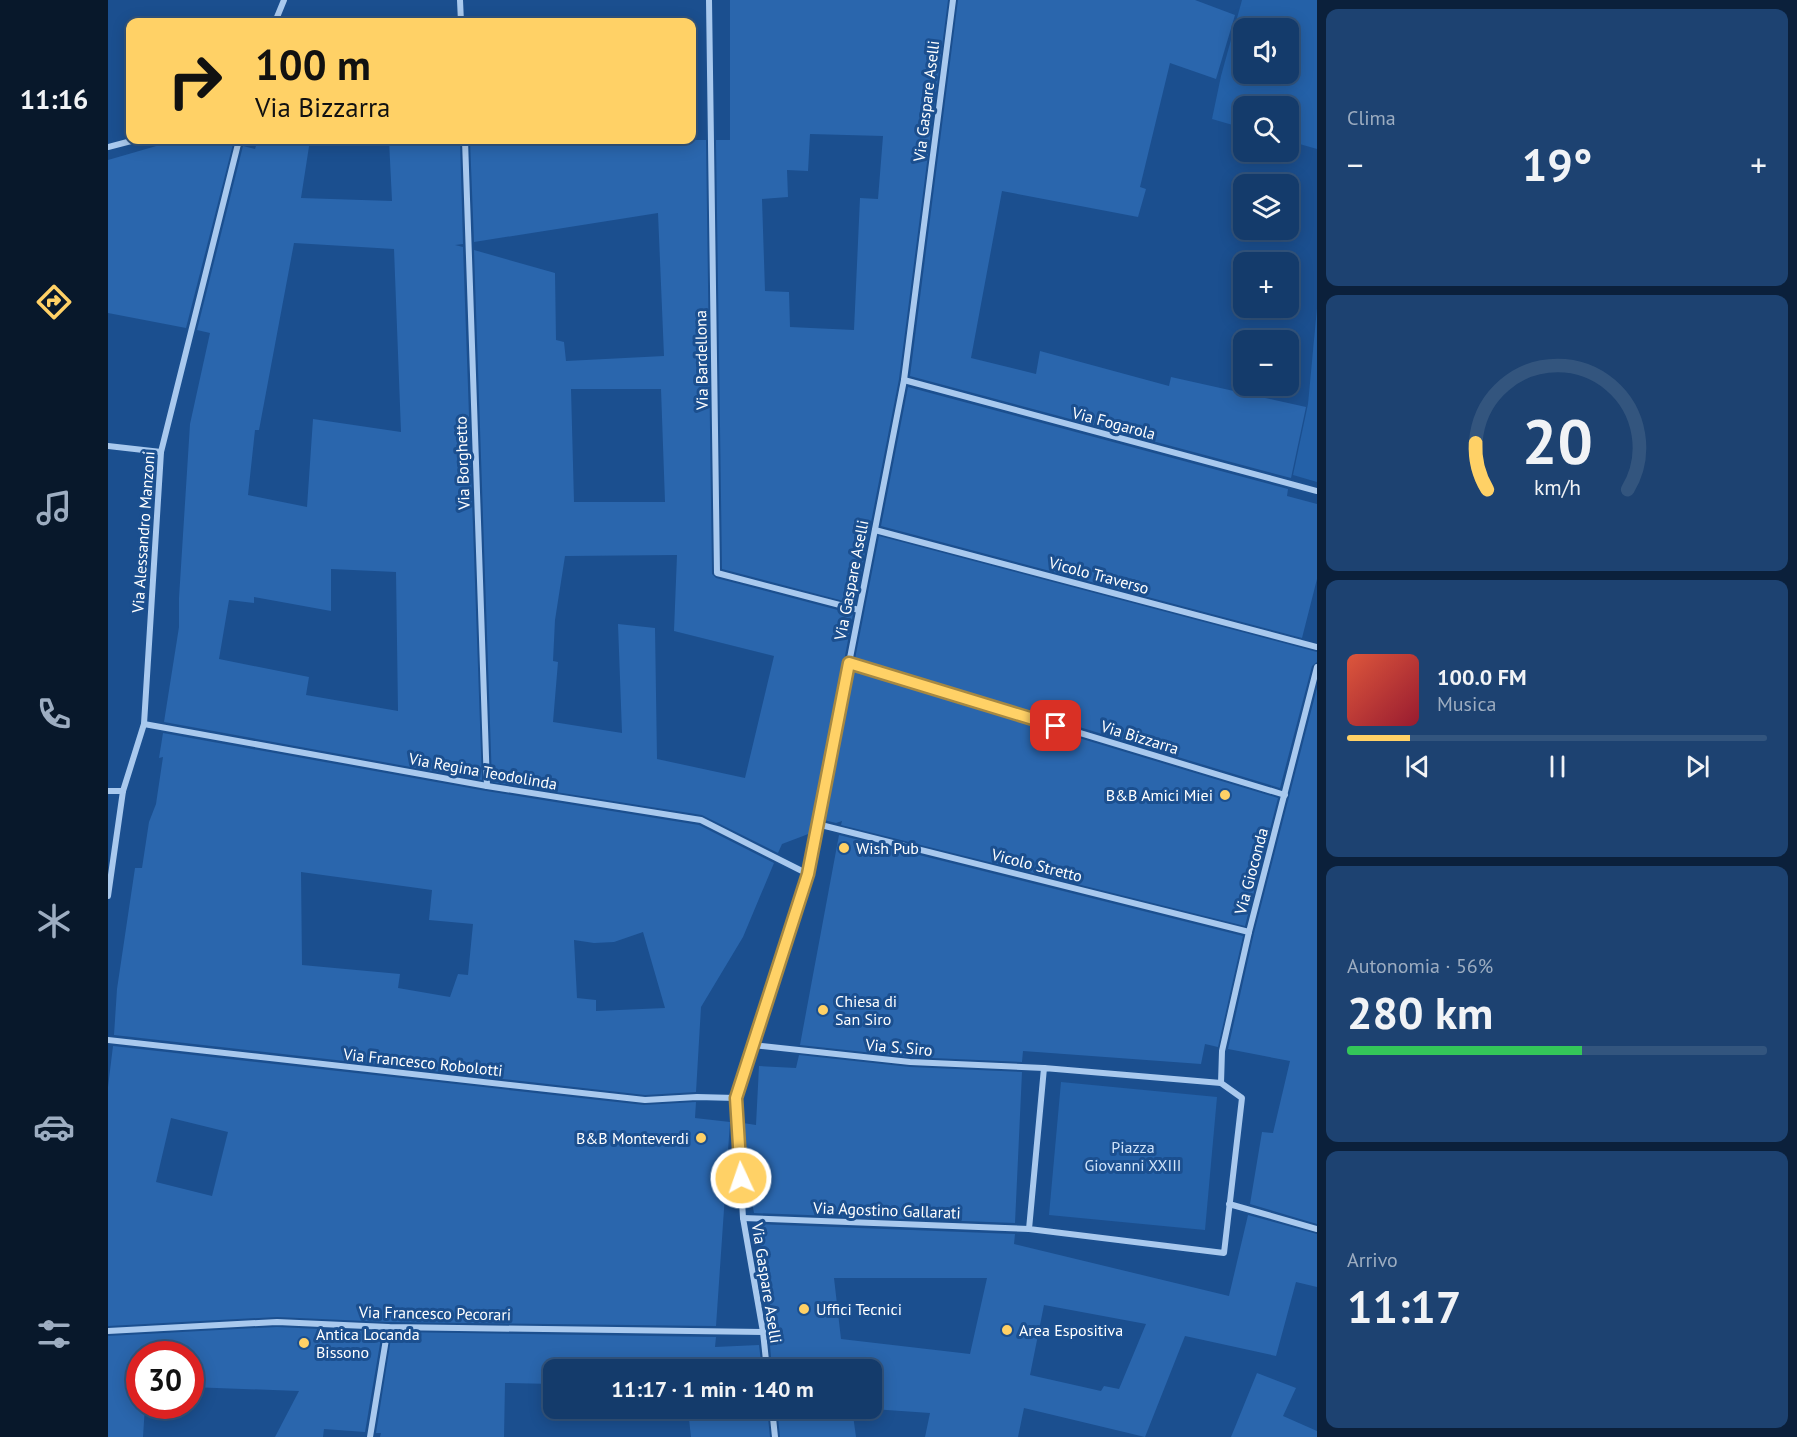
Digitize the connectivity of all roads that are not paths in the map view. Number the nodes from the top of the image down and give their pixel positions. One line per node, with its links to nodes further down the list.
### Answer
1 (284, 0): 5 (street)
2 (460, 0): 6 (street)
3 (709, 0): 16 (street, Via Bardellona)
4 (953, 0): 11 (street, Via Gaspare Aselli)
5 (277, 18)
6 (461, 18)
7 (126, 142): 10 (street)
8 (238, 144): 13 (street, Via Alessandro Manzoni)
9 (465, 144): 21 (street, Via Borghetto)
10 (108, 147)
11 (904, 380): 14 (street, Via Fogarola); 15 (street, Via Gaspare Aselli)
12 (108, 446): 13 (street)
13 (161, 452): 20 (street, Via Alessandro Manzoni)
14 (1317, 491)
15 (875, 530): 16 (street, Via Gaspare Aselli); 17 (street, Vicolo Traverso)
16 (859, 610): 18 (street, Via Gaspare Aselli)
17 (1317, 647)
18 (849, 663): 24 (street, Via Bizzarra); 25 (street, Via Gaspare Aselli)
19 (1317, 667): 24 (street, Via Gioconda)
20 (144, 724): 21 (street, Via Regina Teodolinda); 23 (street, Via Alessandro Manzoni)
21 (487, 786): 26 (street, Via Regina Teodolinda)
22 (108, 791): 23 (street)
23 (123, 791): 27 (street, Via Alessandro Manzoni)
24 (1285, 795): 28 (street, Via Gioconda)
25 (817, 824): 26 (street, Via Gaspare Aselli); 28 (street, Vicolo Stretto)
26 (808, 874): 30 (street, Via Gaspare Aselli)
27 (108, 896)
28 (1249, 932): 32 (street, Via Gioconda)
29 (108, 1040): 33 (street, Via Francesco Robolotti)
30 (753, 1045): 31 (street, Via S. Siro); 33 (street, Via Gaspare Aselli)
31 (1044, 1068): 32 (street); 36 (street)
32 (1221, 1083): 34 (street)
33 (736, 1098): 35 (street, Via Gaspare Aselli)
34 (1229, 1204): 36 (street); 37 (street)
35 (743, 1218): 36 (street, Via Agostino Gallarati); 40 (street, Via Gaspare Aselli)
36 (1029, 1229)
37 (1317, 1229)
38 (388, 1327): 39 (street, Via Francesco Pecorari); 40 (street, Via Francesco Pecorari); 43 (street)
39 (108, 1331)
40 (763, 1332): 41 (street, Via Gaspare Aselli)
41 (766, 1359)
42 (773, 1419): 44 (street)
43 (370, 1437)
44 (775, 1437)

